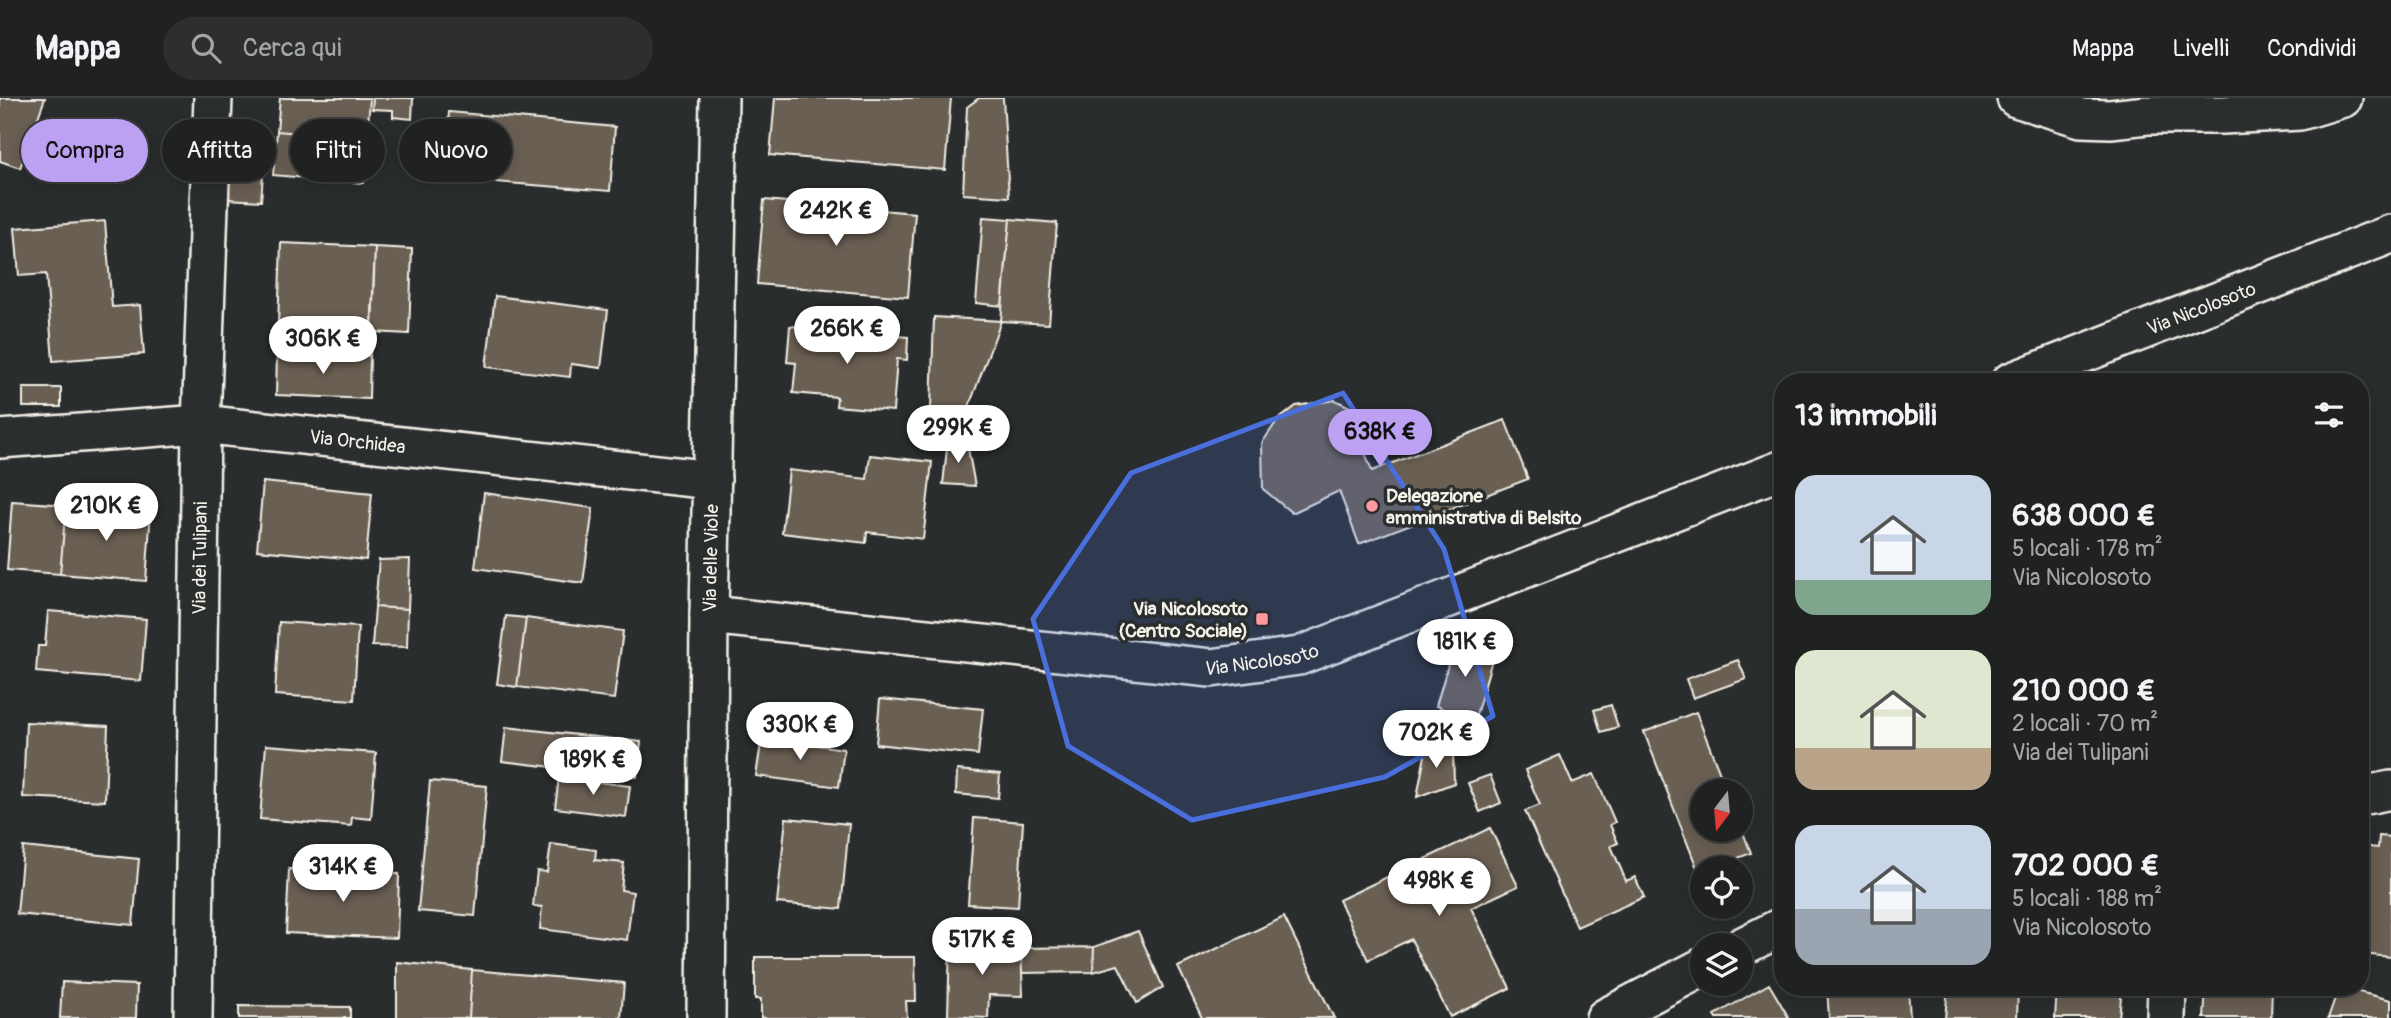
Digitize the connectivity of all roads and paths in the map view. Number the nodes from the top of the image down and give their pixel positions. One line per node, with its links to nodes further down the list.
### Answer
1 (213, 98): 7 (street, Via dei Tulipani)
2 (719, 98): 10 (street, Via delle Viole)
3 (2015, 98): 4 (street)
4 (2343, 98)
5 (2391, 234): 6 (street, Via Nicolosoto)
6 (2033, 373)
7 (201, 424): 8 (street, Via Orchidea); 10 (street, Via Orchidea); 18 (street, Via dei Tulipani)
8 (0, 439)
9 (1774, 472): 11 (street, Via Nicolosoto)
10 (712, 480): 11 (street, Via delle Viole)
11 (709, 615): 19 (street, Via delle Viole)
12 (2391, 790): 13 (street)
13 (2369, 794)
14 (1774, 930): 15 (street)
15 (1753, 941)
16 (1690, 974): 20 (street)
17 (2167, 996): 21 (street)
18 (193, 1018)
19 (706, 1018)
20 (1605, 1018)
21 (2166, 1018)

